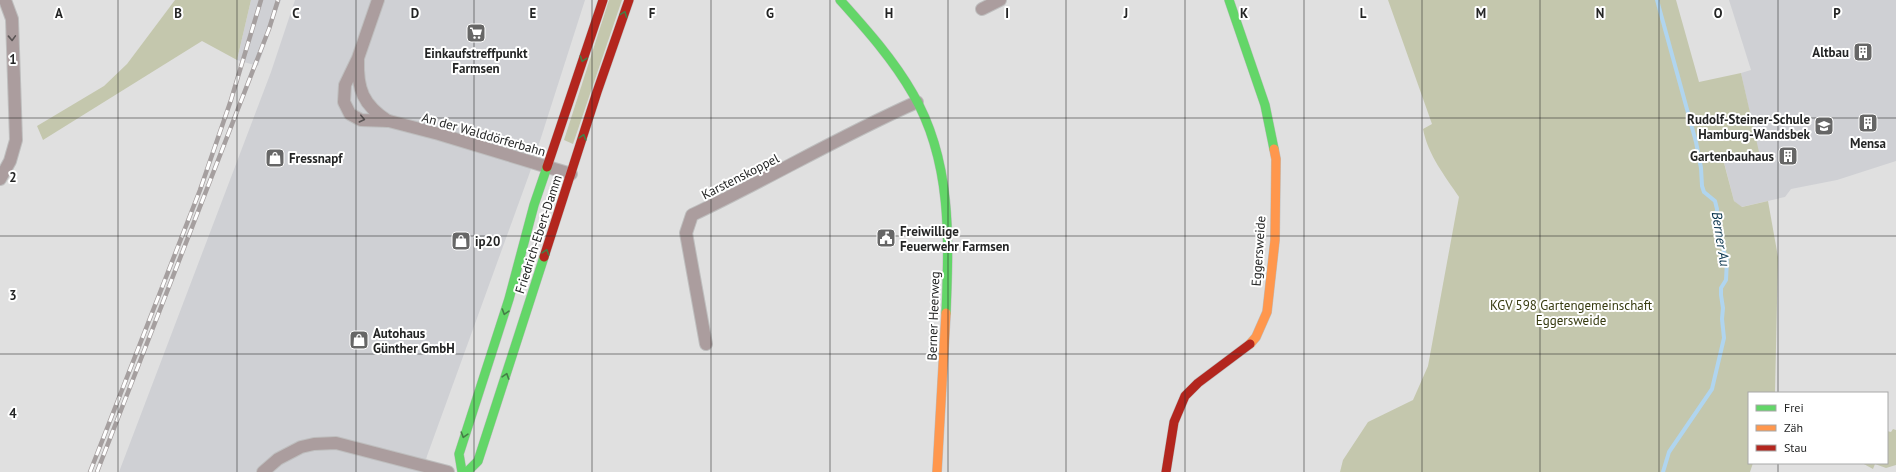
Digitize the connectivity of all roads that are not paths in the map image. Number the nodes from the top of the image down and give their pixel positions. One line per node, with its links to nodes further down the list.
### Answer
1 (5, 0): 16 (street, one-way to 16)
2 (378, 0): 9 (street, An der Walddörferbahn)
3 (603, 0): 14 (street, Friedrich-Ebert-Damm, one-way to 14)
4 (629, 0): 15 (street, Friedrich-Ebert-Damm, one-way to 4)
5 (840, 0): 12 (street, Berner Heerweg)
6 (1000, 0): 8 (street)
7 (1229, 0): 23 (street, Eggersweide)
8 (982, 9)
9 (358, 58): 10 (street, An der Walddörferbahn); 11 (street, An der Walddörferbahn)
10 (357, 81): 11 (street); 13 (street, An der Walddörferbahn)
11 (344, 102): 13 (street, An der Walddörferbahn, one-way to 13)
12 (917, 102): 17 (street, Karstenskoppel); 22 (street, Berner Heerweg)
13 (389, 121): 14 (street, An der Walddörferbahn)
14 (548, 167): 15 (street, An der Walddörferbahn); 20 (street, Friedrich-Ebert-Damm, one-way to 20)
15 (571, 174): 21 (street, Friedrich-Ebert-Damm, one-way to 15)
16 (0, 179)
17 (706, 344)
18 (263, 472): 19 (street)
19 (448, 472)
20 (462, 472)
21 (467, 472)
22 (937, 472)
23 (1166, 472)

